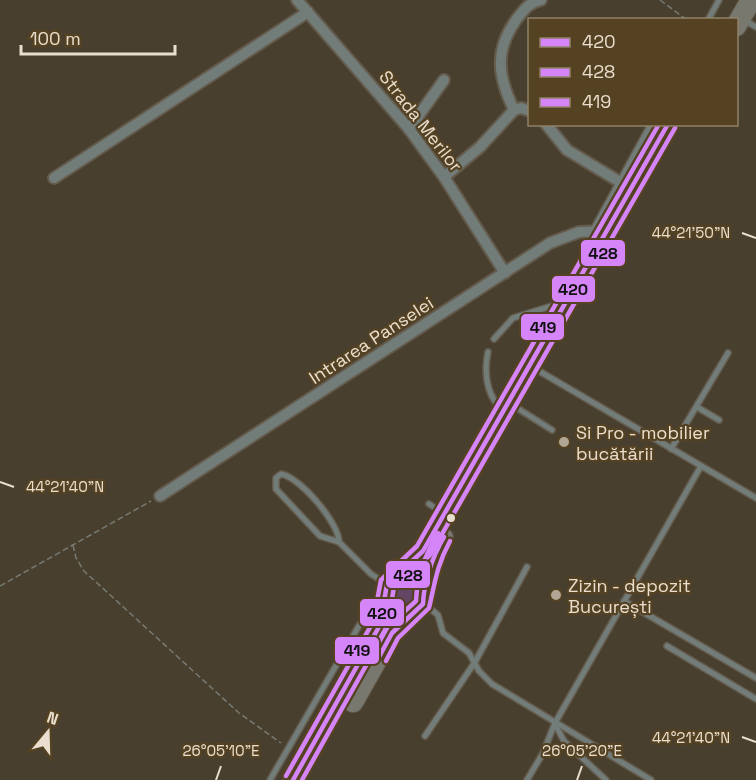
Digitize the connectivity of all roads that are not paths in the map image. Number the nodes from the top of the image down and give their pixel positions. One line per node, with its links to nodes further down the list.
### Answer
1 (297, 0): 5 (street, Strada Merilor)
2 (541, 0): 9 (street)
3 (719, 0): 6 (lane)
4 (751, 0): 7 (highway)
5 (308, 12): 15 (street, Strada Merilor); 17 (street)
6 (709, 18)
7 (740, 18)
8 (444, 80): 15 (street)
9 (514, 110): 10 (street); 16 (street)
10 (528, 110)
11 (548, 126): 18 (street)
12 (650, 126): 18 (lane)
13 (667, 126): 19 (highway)
14 (679, 126): 25 (highway)
15 (409, 129): 16 (street, Strada Merilor)
16 (444, 177): 20 (street, Strada Merilor)
17 (54, 178)
18 (620, 182): 19 (lane)
19 (600, 231): 20 (street, Intrarea Panselei); 21 (highway)
20 (505, 273): 32 (street, Intrarea Panselei)
21 (566, 303): 22 (lane); 27 (highway)
22 (494, 339)
23 (488, 352): 27 (lane)
24 (728, 353): 26 (lane)
25 (539, 371): 27 (highway); 30 (lane)
26 (697, 406): 28 (lane); 30 (lane)
27 (511, 410): 29 (lane); 36 (highway); 37 (highway)
28 (719, 420)
29 (552, 430)
30 (671, 449): 31 (lane)
31 (701, 466): 33 (lane); 38 (lane)
32 (160, 496)
33 (756, 498)
34 (339, 542): 34 (lane); 36 (lane)
35 (527, 567): 41 (lane)
36 (391, 586): 37 (highway); 37 (highway); 39 (highway)
37 (419, 601): 41 (lane); 48 (highway)
38 (624, 601): 42 (lane); 44 (lane)
39 (380, 625): 46 (lane); 47 (highway)
40 (667, 646): 43 (lane)
41 (475, 662): 44 (lane); 45 (lane)
42 (756, 678)
43 (756, 699)
44 (555, 723): 49 (lane); 50 (lane); 51 (lane)
45 (425, 735)
46 (270, 780)
47 (293, 780)
48 (308, 780)
49 (527, 780)
50 (606, 780)
51 (651, 780)

